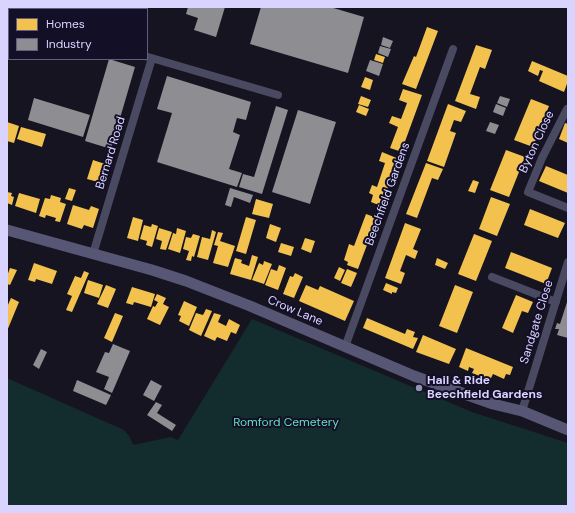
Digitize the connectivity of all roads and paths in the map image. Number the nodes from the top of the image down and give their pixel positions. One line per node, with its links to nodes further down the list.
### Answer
1 (453, 49): 11 (street, Beechfield Gardens)
2 (149, 58): 3 (street); 7 (street, Bernard Road)
3 (278, 95)
4 (568, 110): 5 (street, Byton Close)
5 (568, 208)
6 (7, 230): 7 (street, Crow Lane)
7 (93, 254): 11 (street, Crow Lane)
8 (568, 262): 10 (street, Sandgate Close)
9 (492, 277): 10 (street)
10 (556, 302): 12 (street, Sandgate Close)
11 (345, 347): 12 (street, Crow Lane)
12 (522, 411): 13 (street, Crow Lane)
13 (568, 430)

